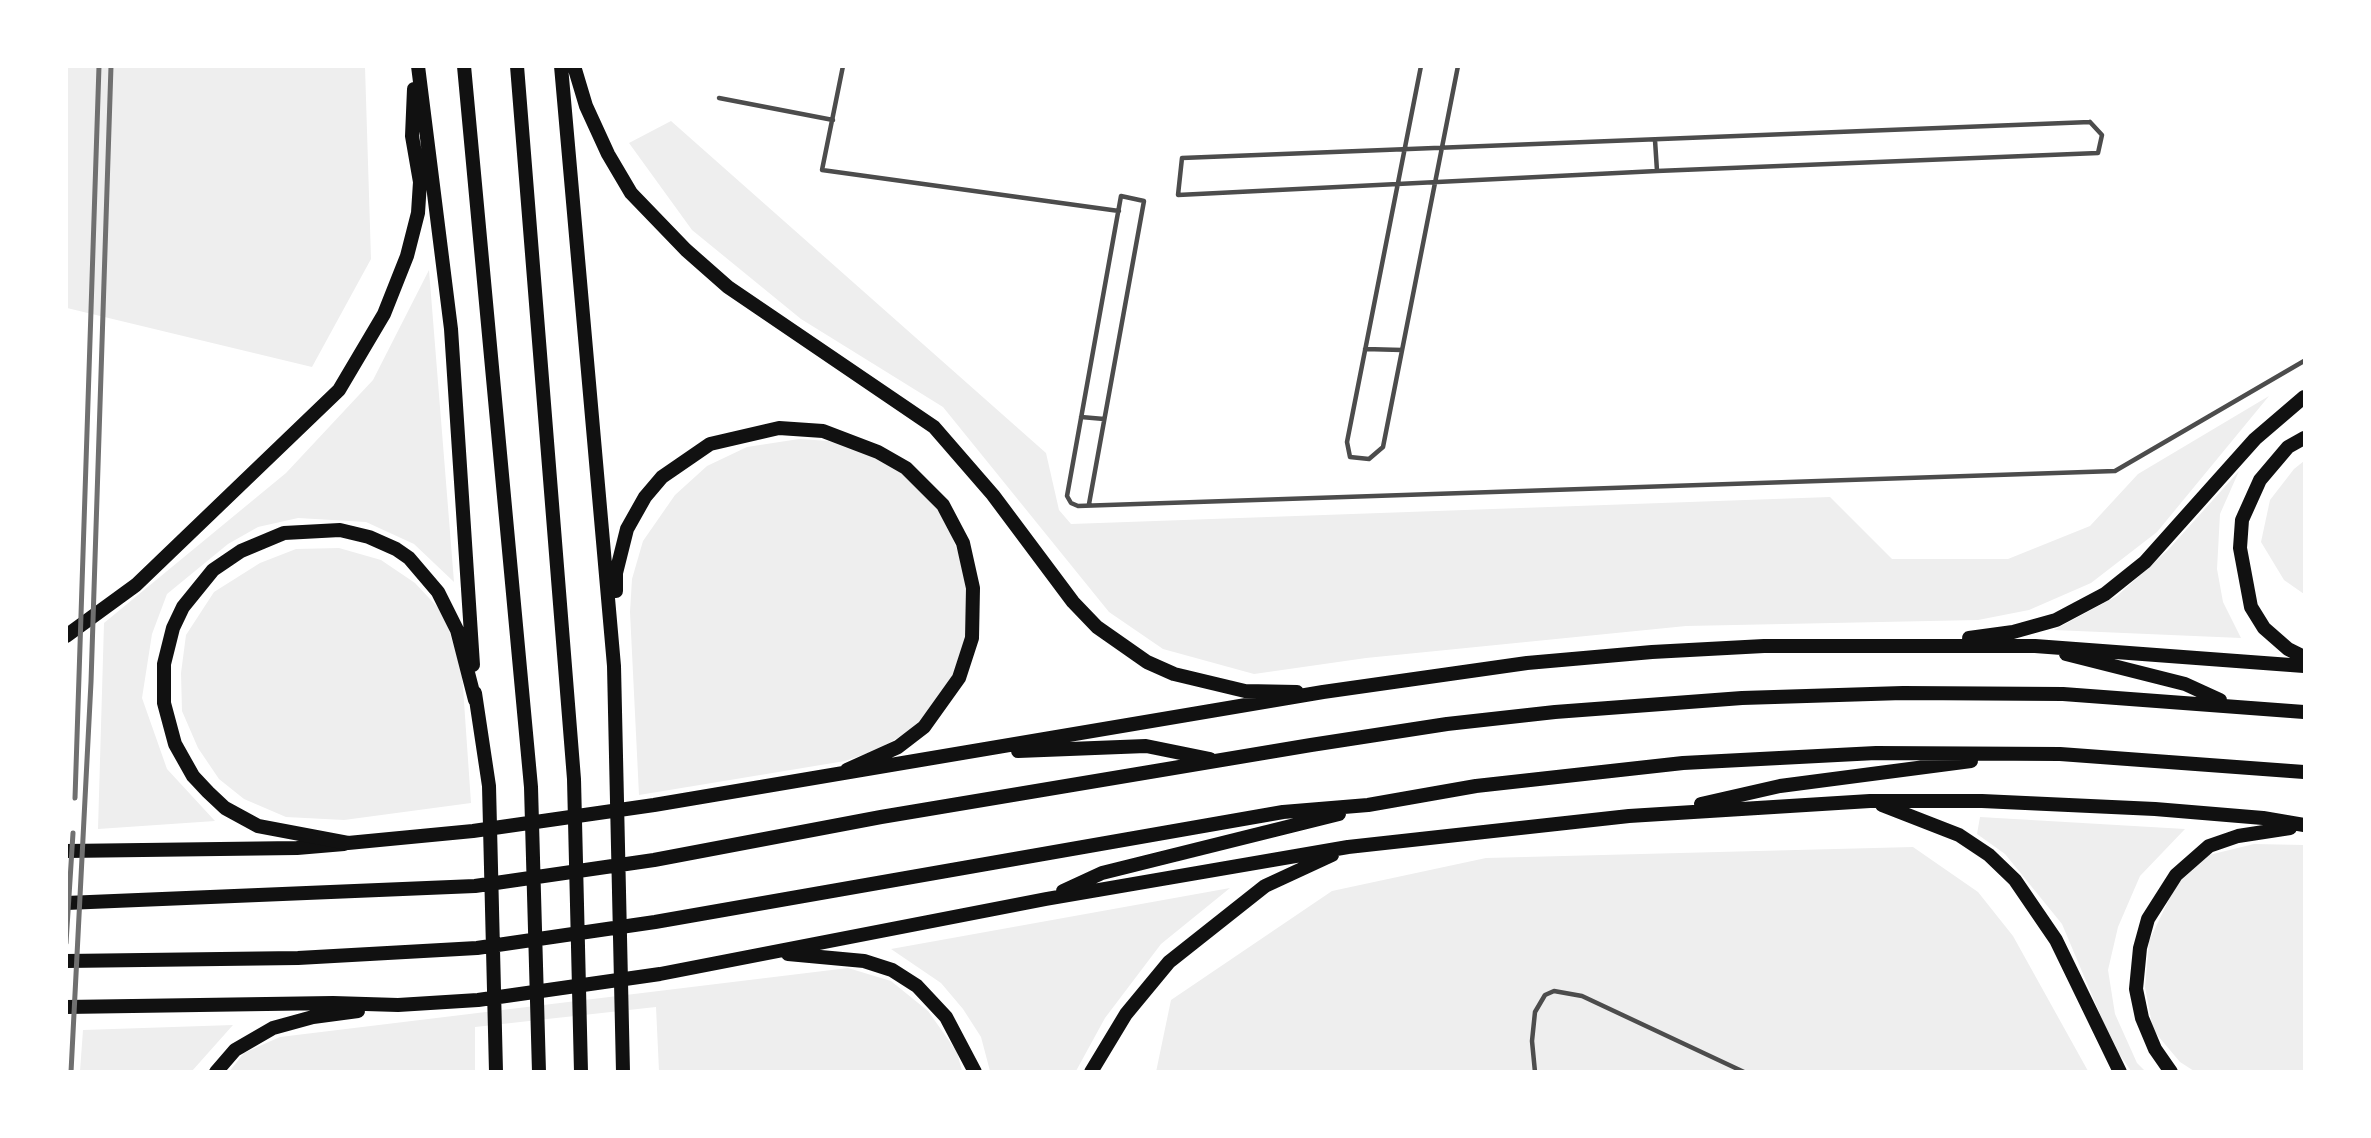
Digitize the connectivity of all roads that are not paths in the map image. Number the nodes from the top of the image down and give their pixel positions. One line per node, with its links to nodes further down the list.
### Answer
1 (416, 66): 26 (main road); 33 (main road)
2 (464, 66): 56 (main road)
3 (517, 66): 57 (main road)
4 (561, 66): 30 (main road)
5 (574, 66): 32 (main road)
6 (843, 66): 10 (lane)
7 (1421, 66): 13 (lane)
8 (1458, 66): 12 (lane)
9 (719, 98): 10 (lane)
10 (834, 120): 17 (lane)
11 (1655, 140): 12 (lane); 14 (lane); 14 (lane)
12 (1441, 148): 13 (lane); 15 (lane)
13 (1403, 150): 16 (lane); 16 (lane)
14 (1657, 171): 15 (lane)
15 (1436, 182): 16 (lane); 19 (lane)
16 (1397, 184): 18 (lane)
17 (1119, 211): 22 (lane); 23 (lane)
18 (1365, 349): 19 (lane); 19 (lane)
19 (1402, 350)
20 (2305, 361): 25 (lane)
21 (2305, 397): 27 (main road)
22 (1081, 418): 23 (lane); 25 (lane)
23 (1104, 419): 25 (lane)
24 (2305, 438): 29 (main road)
25 (1089, 504)
26 (66, 636)
27 (1917, 644): 28 (main road); 32 (main road)
28 (2035, 646): 31 (main road); 34 (main road)
29 (2305, 657)
30 (614, 666): 40 (main road); 58 (main road)
31 (2305, 666)
32 (1323, 692): 36 (main road)
33 (475, 700): 45 (main road); 55 (main road)
34 (2228, 704): 35 (main road); 38 (main road)
35 (2305, 712)
36 (980, 752): 38 (main road); 40 (main road)
37 (2016, 755): 39 (main road); 42 (main road); 43 (main road)
38 (1218, 761): 49 (main road)
39 (2305, 772)
40 (835, 776): 45 (main road)
41 (1870, 802): 43 (main road); 44 (main road); 63 (main road)
42 (1368, 805): 48 (main road); 51 (main road)
43 (1662, 813): 46 (main road)
44 (2305, 826): 64 (main road)
45 (348, 843): 47 (main road)
46 (1348, 847): 48 (main road); 60 (main road)
47 (66, 851)
48 (1045, 899): 50 (main road)
49 (66, 903)
50 (769, 953): 52 (main road); 59 (main road)
51 (66, 961)
52 (398, 1005): 53 (main road); 54 (main road)
53 (66, 1007)
54 (216, 1072)
55 (496, 1072)
56 (539, 1072)
57 (581, 1072)
58 (623, 1072)
59 (975, 1072)
60 (1091, 1072)
61 (1535, 1072): 62 (lane)
62 (1744, 1072)
63 (2120, 1072)
64 (2171, 1072)

